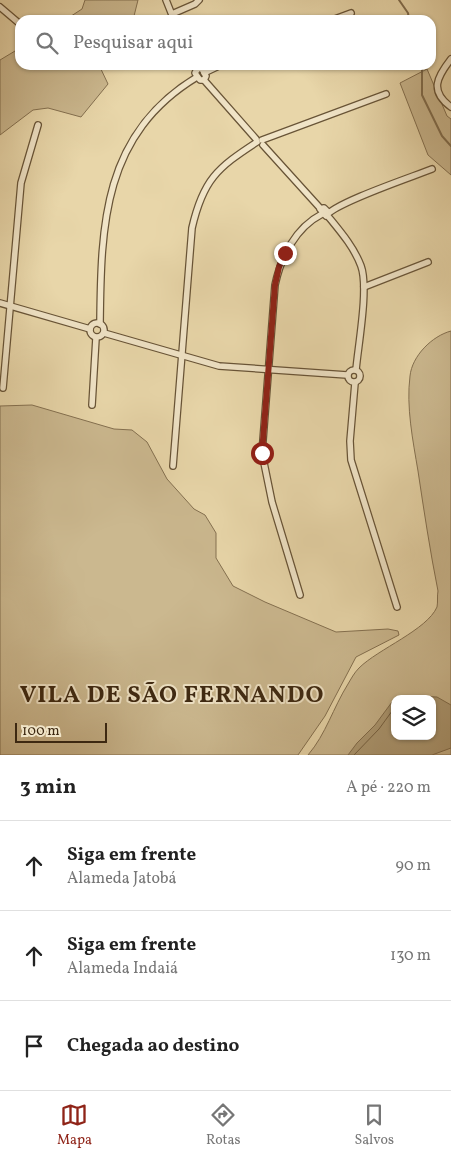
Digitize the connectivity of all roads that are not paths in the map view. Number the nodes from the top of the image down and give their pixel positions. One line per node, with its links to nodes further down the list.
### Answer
1 (166, 0): 5 (street)
2 (199, 0): 6 (street)
3 (0, 7): 8 (street)
4 (351, 13): 7 (street)
5 (172, 15)
6 (176, 15)
7 (346, 15)
8 (15, 20)
9 (451, 59): 17 (street)
10 (195, 70): 14 (street)
11 (202, 70): 13 (street)
12 (210, 70): 13 (street)
13 (204, 73): 15 (street)
14 (197, 77): 15 (street); 26 (street)
15 (204, 80): 19 (street)
16 (386, 94): 19 (street)
17 (451, 107)
18 (38, 125): 25 (street)
19 (259, 142): 21 (street); 30 (street)
20 (432, 169): 21 (street)
21 (324, 212): 23 (street); 31 (street)
22 (428, 262): 23 (street)
23 (364, 287): 32 (street)
24 (0, 303): 25 (street)
25 (10, 305): 27 (street); 35 (street)
26 (100, 324): 27 (street); 28 (street)
27 (90, 329): 29 (street)
28 (104, 333): 29 (street); 30 (street)
29 (96, 338): 36 (street)
30 (183, 356): 31 (street); 37 (street)
31 (269, 370): 33 (street); 38 (street)
32 (356, 370): 33 (street); 34 (street)
33 (347, 375): 34 (street)
34 (355, 383): 39 (street)
35 (3, 388)
36 (92, 404)
37 (173, 466)
38 (300, 596)
39 (396, 607)

